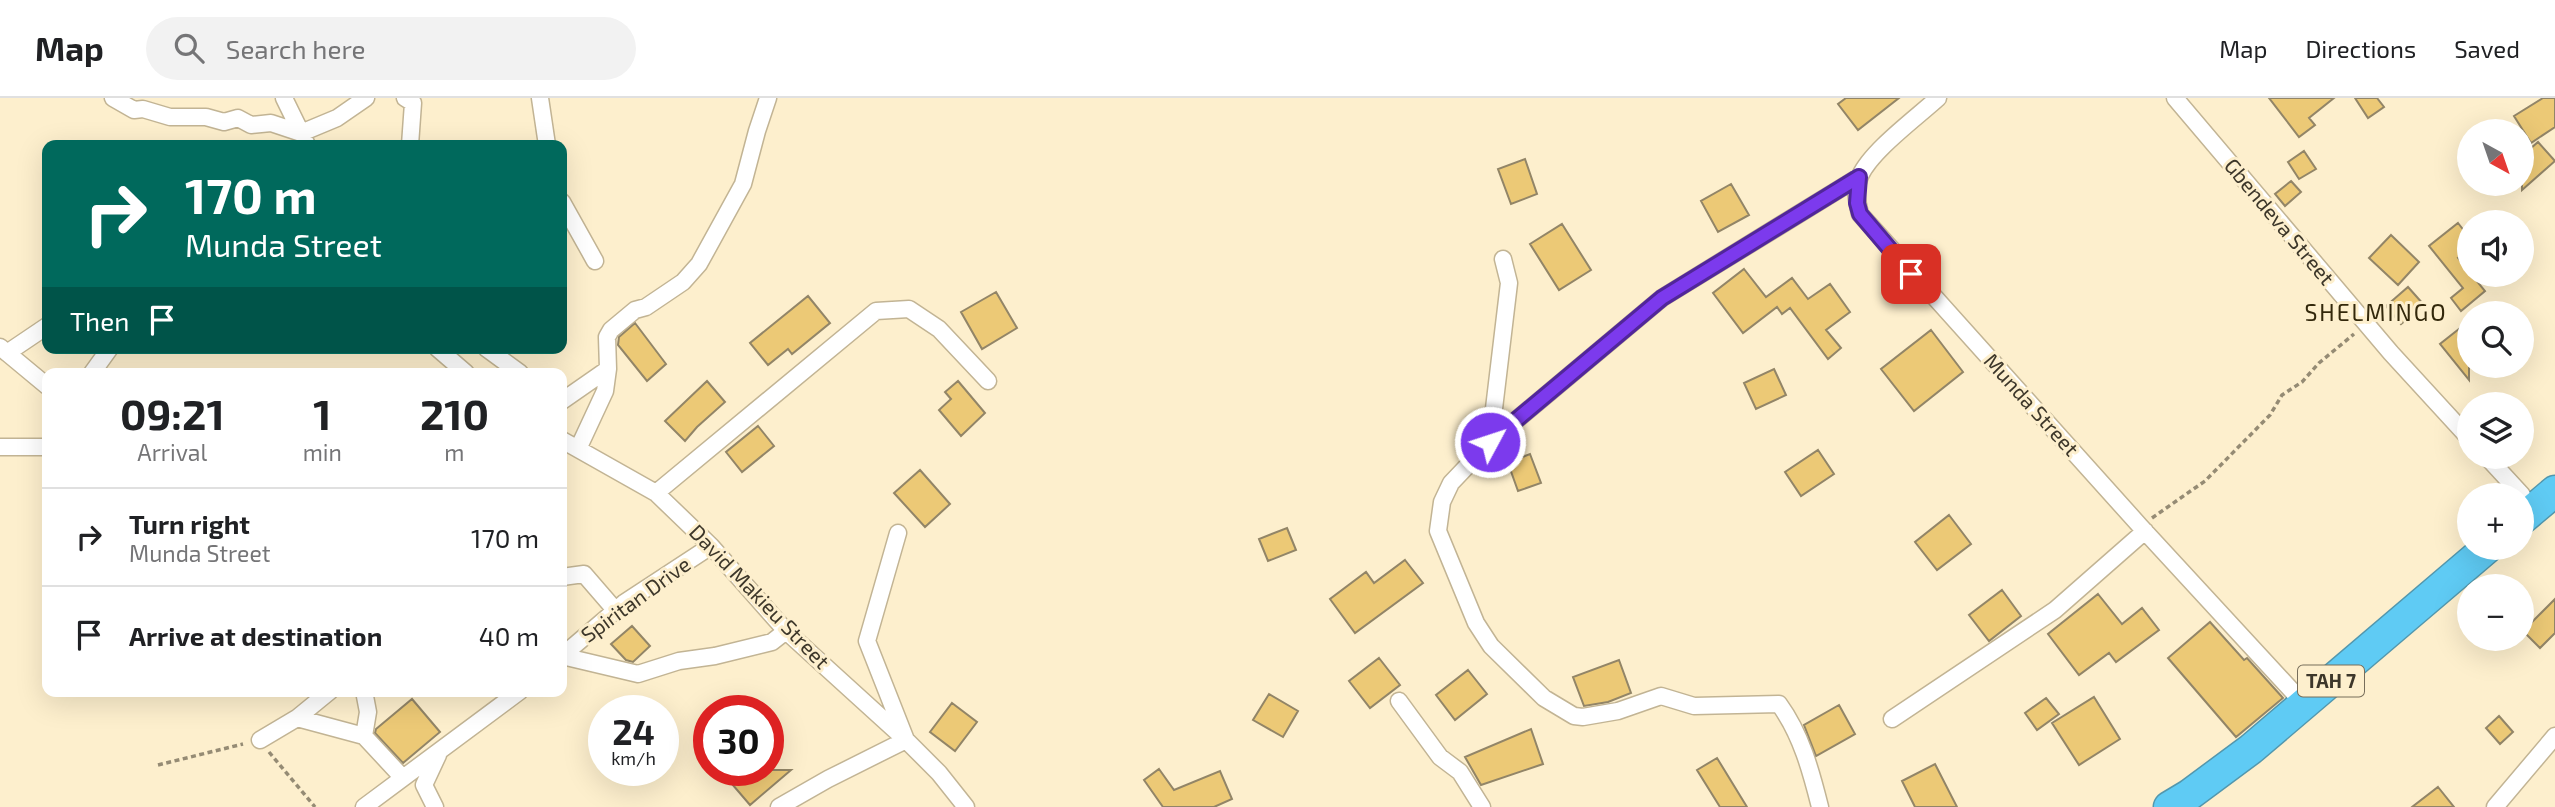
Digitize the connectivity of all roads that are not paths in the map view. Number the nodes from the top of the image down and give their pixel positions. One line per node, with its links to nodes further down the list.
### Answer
1 (113, 98): 9 (street)
2 (284, 98): 9 (street)
3 (366, 98): 9 (street)
4 (405, 98): 10 (street)
5 (540, 98): 11 (street)
6 (768, 98): 22 (street)
7 (1938, 98): 12 (street)
8 (2175, 98): 26 (street, Gbendeva Street)
9 (304, 139)
10 (410, 140)
11 (546, 140)
12 (1859, 177): 27 (street); 35 (street, Munda Street)
13 (567, 211): 15 (street)
14 (1503, 259): 27 (street)
15 (596, 261)
16 (42, 329): 17 (street)
17 (3, 350): 24 (street)
18 (444, 354): 20 (street)
19 (494, 354): 21 (street)
20 (460, 368)
21 (513, 368)
22 (608, 369): 25 (street); 31 (street)
23 (988, 381): 34 (street)
24 (42, 382)
25 (567, 398)
26 (2457, 425)
27 (1490, 442): 62 (street)
28 (567, 443): 31 (street, David Makieu Street)
29 (0, 447): 30 (street)
30 (42, 447)
31 (578, 449): 34 (street, David Makieu Street)
32 (2499, 469): 33 (street)
33 (2512, 483)
34 (656, 493): 37 (street, David Makieu Street)
35 (2143, 528): 48 (street, Munda Street); 50 (street)
36 (898, 533): 54 (street)
37 (711, 546): 40 (street, Spiritan Drive); 41 (street, David Makieu Street)
38 (2473, 560): 48 (highway, TAH 7)
39 (567, 577): 40 (street)
40 (615, 611): 42 (street, Spiritan Drive)
41 (786, 631): 43 (street); 54 (street, David Makieu Street)
42 (567, 652)
43 (567, 657)
44 (323, 697): 49 (street)
45 (365, 697): 51 (street)
46 (512, 697): 55 (street)
47 (1399, 701): 61 (street)
48 (2305, 705): 63 (highway, TAH 7)
49 (298, 718): 51 (street); 53 (street)
50 (1892, 719)
51 (364, 736): 56 (street)
52 (2555, 736): 64 (street)
53 (260, 740)
54 (906, 740): 59 (street); 60 (street, David Makieu Street)
55 (439, 753): 56 (street); 58 (street)
56 (403, 778): 57 (street)
57 (365, 807)
58 (435, 807)
59 (779, 807)
60 (967, 807)
61 (1482, 807)
62 (1821, 807)
63 (2169, 807)
64 (2495, 807)

